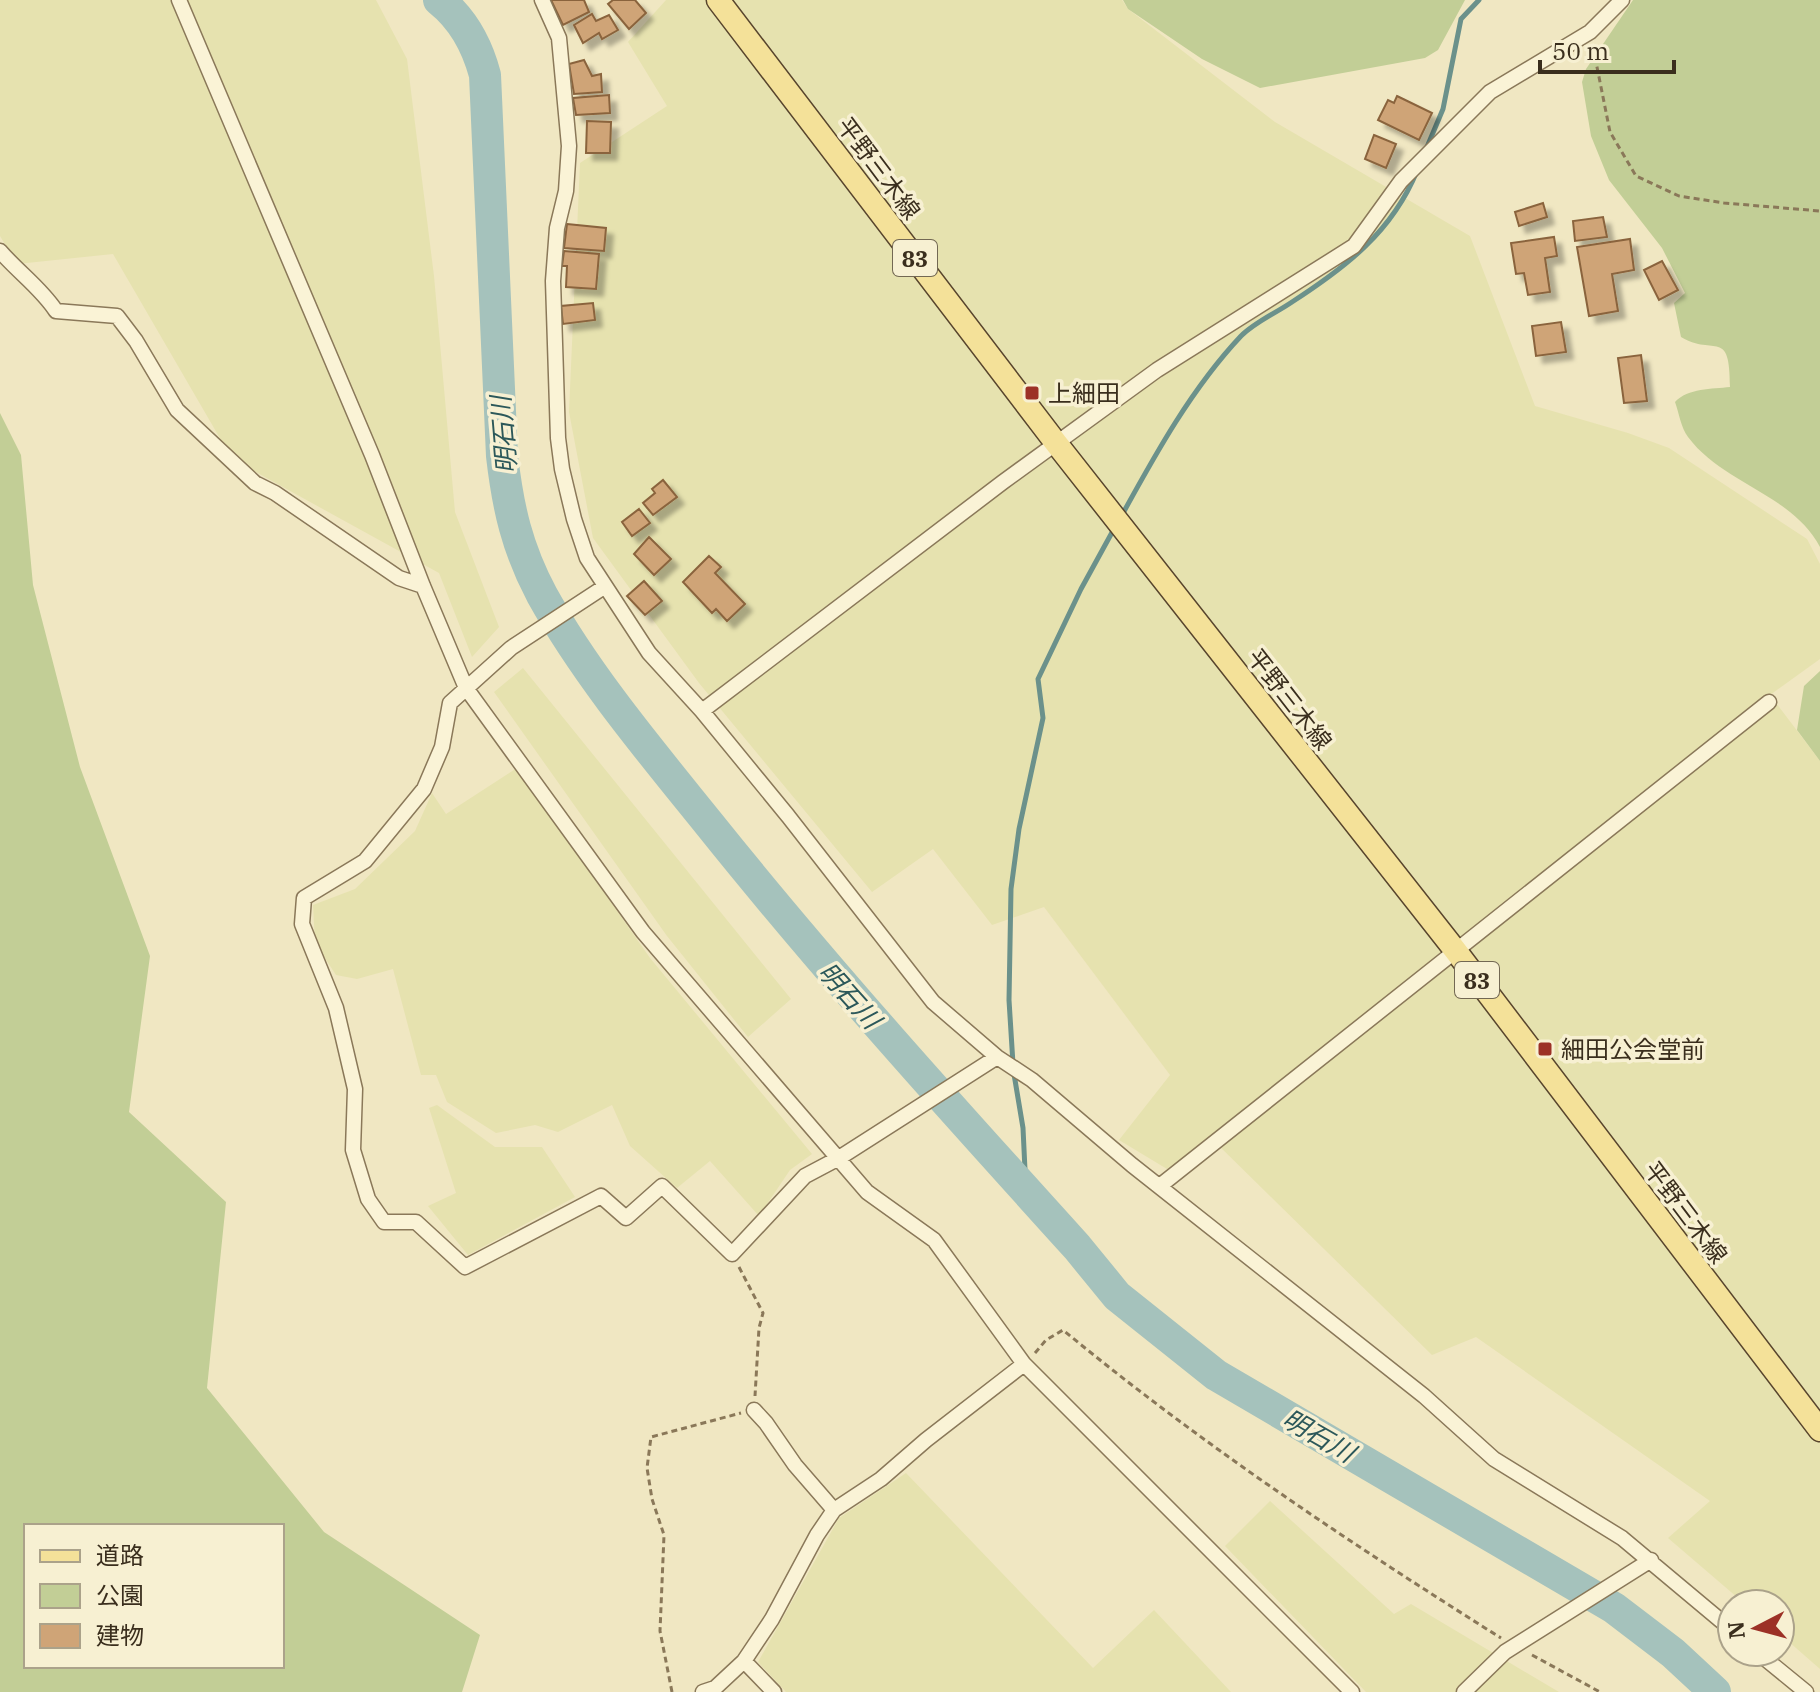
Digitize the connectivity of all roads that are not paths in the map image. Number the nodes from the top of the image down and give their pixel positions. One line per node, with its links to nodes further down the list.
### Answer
1 (179, 0): 7 (street)
2 (542, 0): 8 (street)
3 (718, 0): 6 (main road, 平野三木線 / 83)
4 (1622, 0): 6 (street)
5 (0, 251): 7 (street)
6 (1056, 443): 11 (street); 12 (main road, 平野三木線 / 83)
7 (423, 586): 9 (street)
8 (604, 587): 9 (street); 11 (street)
9 (466, 688): 14 (street); 14 (street)
10 (1769, 702): 12 (street)
11 (702, 711): 13 (street)
12 (1455, 950): 15 (street); 18 (main road, 平野三木線 / 83)
13 (997, 1057): 14 (street); 15 (street)
14 (839, 1158): 16 (street)
15 (1161, 1185): 20 (street)
16 (1024, 1364): 19 (street); 26 (street)
17 (754, 1410): 19 (street)
18 (1820, 1430)
19 (834, 1510): 22 (street)
20 (1651, 1560): 21 (street); 27 (street)
21 (1716, 1616)
22 (744, 1661): 24 (street); 25 (street)
23 (1777, 1668): 28 (street)
24 (703, 1692)
25 (774, 1692)
26 (1352, 1692)
27 (1464, 1692)
28 (1806, 1692)

